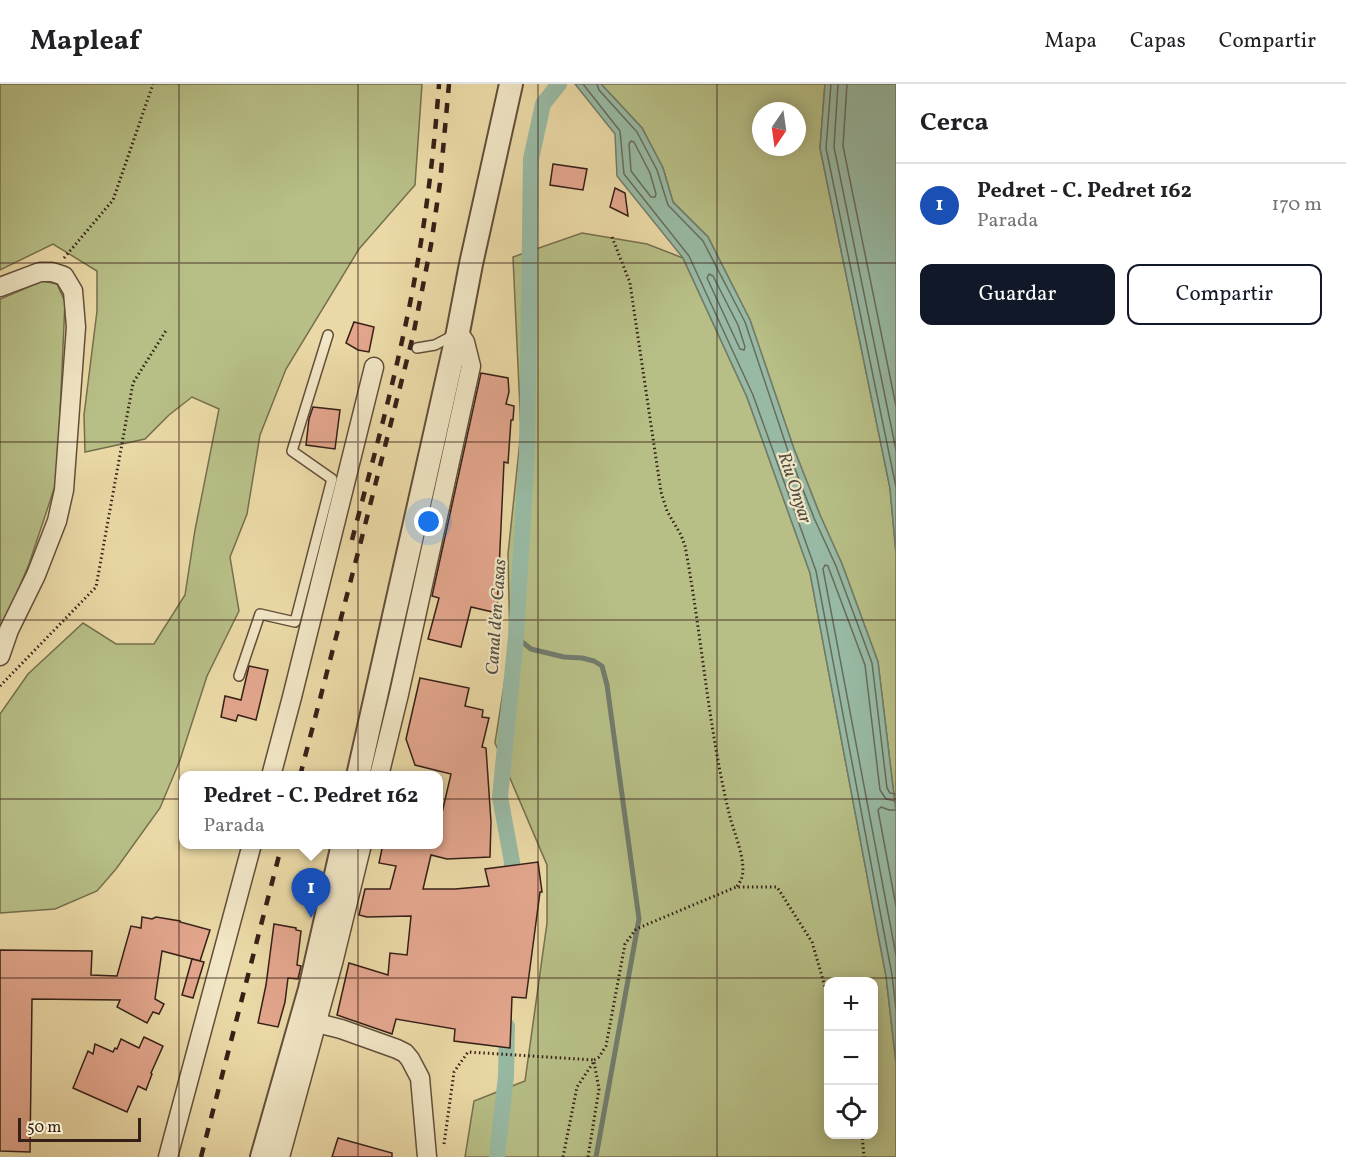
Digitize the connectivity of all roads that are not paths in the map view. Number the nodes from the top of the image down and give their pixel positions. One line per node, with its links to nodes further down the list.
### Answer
1 (511, 84): 3 (street)
2 (0, 287): 8 (street)
3 (458, 332): 5 (lane); 11 (street); 12 (street)
4 (328, 335): 7 (lane)
5 (417, 348)
6 (374, 367): 7 (street)
7 (303, 624): 9 (lane); 10 (street)
8 (0, 656)
9 (239, 676)
10 (272, 771)
11 (359, 771)
12 (380, 771)
13 (251, 849): 18 (street)
14 (342, 849): 16 (street)
15 (361, 849): 16 (street)
16 (309, 1021): 17 (street); 19 (street); 20 (street)
17 (426, 1155)
18 (168, 1157)
19 (262, 1157)
20 (280, 1157)

